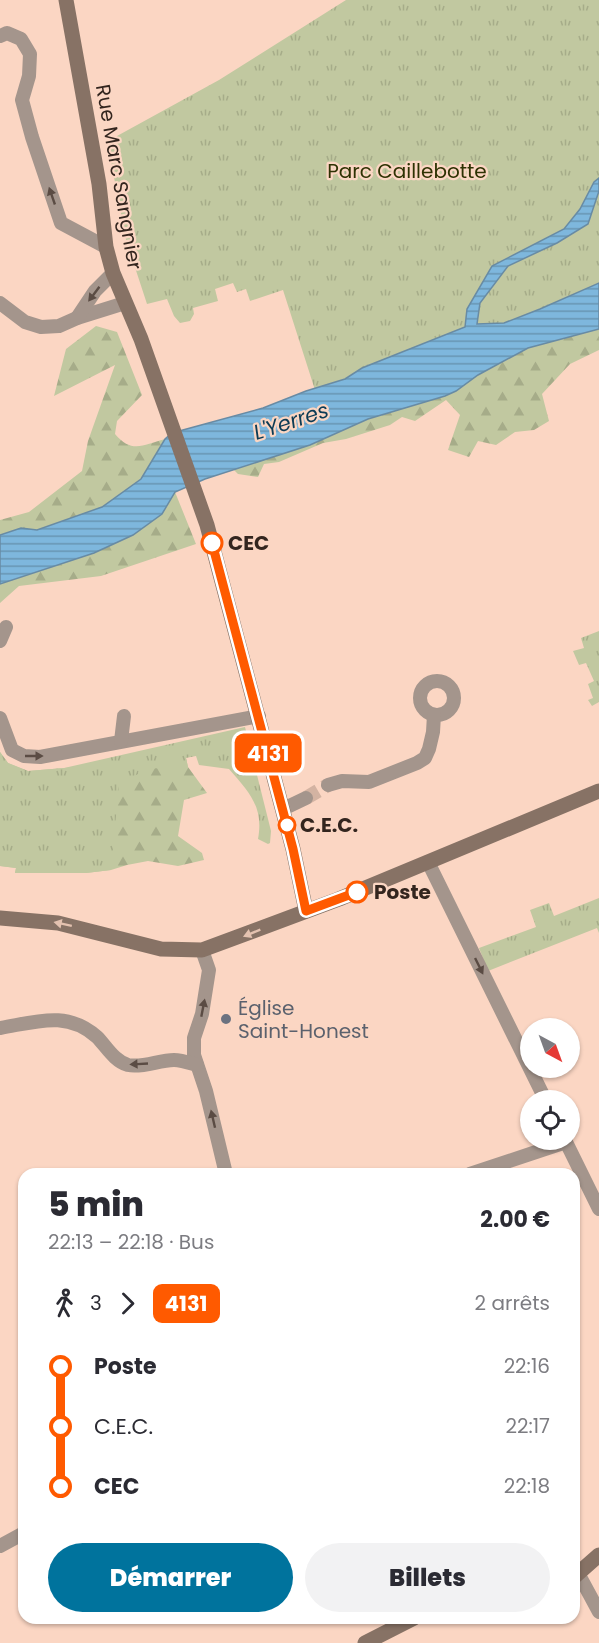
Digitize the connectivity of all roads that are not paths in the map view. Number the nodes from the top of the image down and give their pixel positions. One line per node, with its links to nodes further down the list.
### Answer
1 (66, 0): 3 (street, Rue Marc Sangnier)
2 (0, 36): 3 (street, one-way to 2)
3 (106, 247): 4 (street, Rue Marc Sangnier)
4 (113, 273): 6 (street, Rue Marc Sangnier); 7 (street, one-way to 7)
5 (0, 303): 7 (street)
6 (125, 303): 7 (street); 12 (street, Rue Marc Sangnier)
7 (77, 318)
8 (6, 627): 9 (street)
9 (0, 641)
10 (434, 715): 15 (street)
11 (124, 716): 14 (street)
12 (259, 716): 14 (street); 18 (street)
13 (0, 718): 14 (street, one-way to 14)
14 (121, 741)
15 (328, 785)
16 (599, 791): 19 (street)
17 (306, 798): 18 (street)
18 (282, 809): 20 (street)
19 (428, 862): 20 (street); 25 (street, one-way to 25)
20 (306, 911): 22 (street, one-way to 22)
21 (0, 918): 22 (street, one-way to 21)
22 (202, 950): 24 (street, one-way to 22)
23 (0, 1028): 24 (street, one-way to 23)
24 (197, 1065): 28 (street, one-way to 24)
25 (541, 1090)
26 (548, 1150): 29 (street)
27 (570, 1150): 30 (street)
28 (225, 1168)
29 (489, 1168)
30 (579, 1168)
31 (580, 1170): 32 (street)
32 (599, 1209)
33 (18, 1536): 34 (street)
34 (0, 1546)
35 (599, 1555): 36 (street)
36 (580, 1573)
37 (580, 1581): 38 (street)
38 (599, 1612)
39 (402, 1624): 40 (street)
40 (365, 1643)

